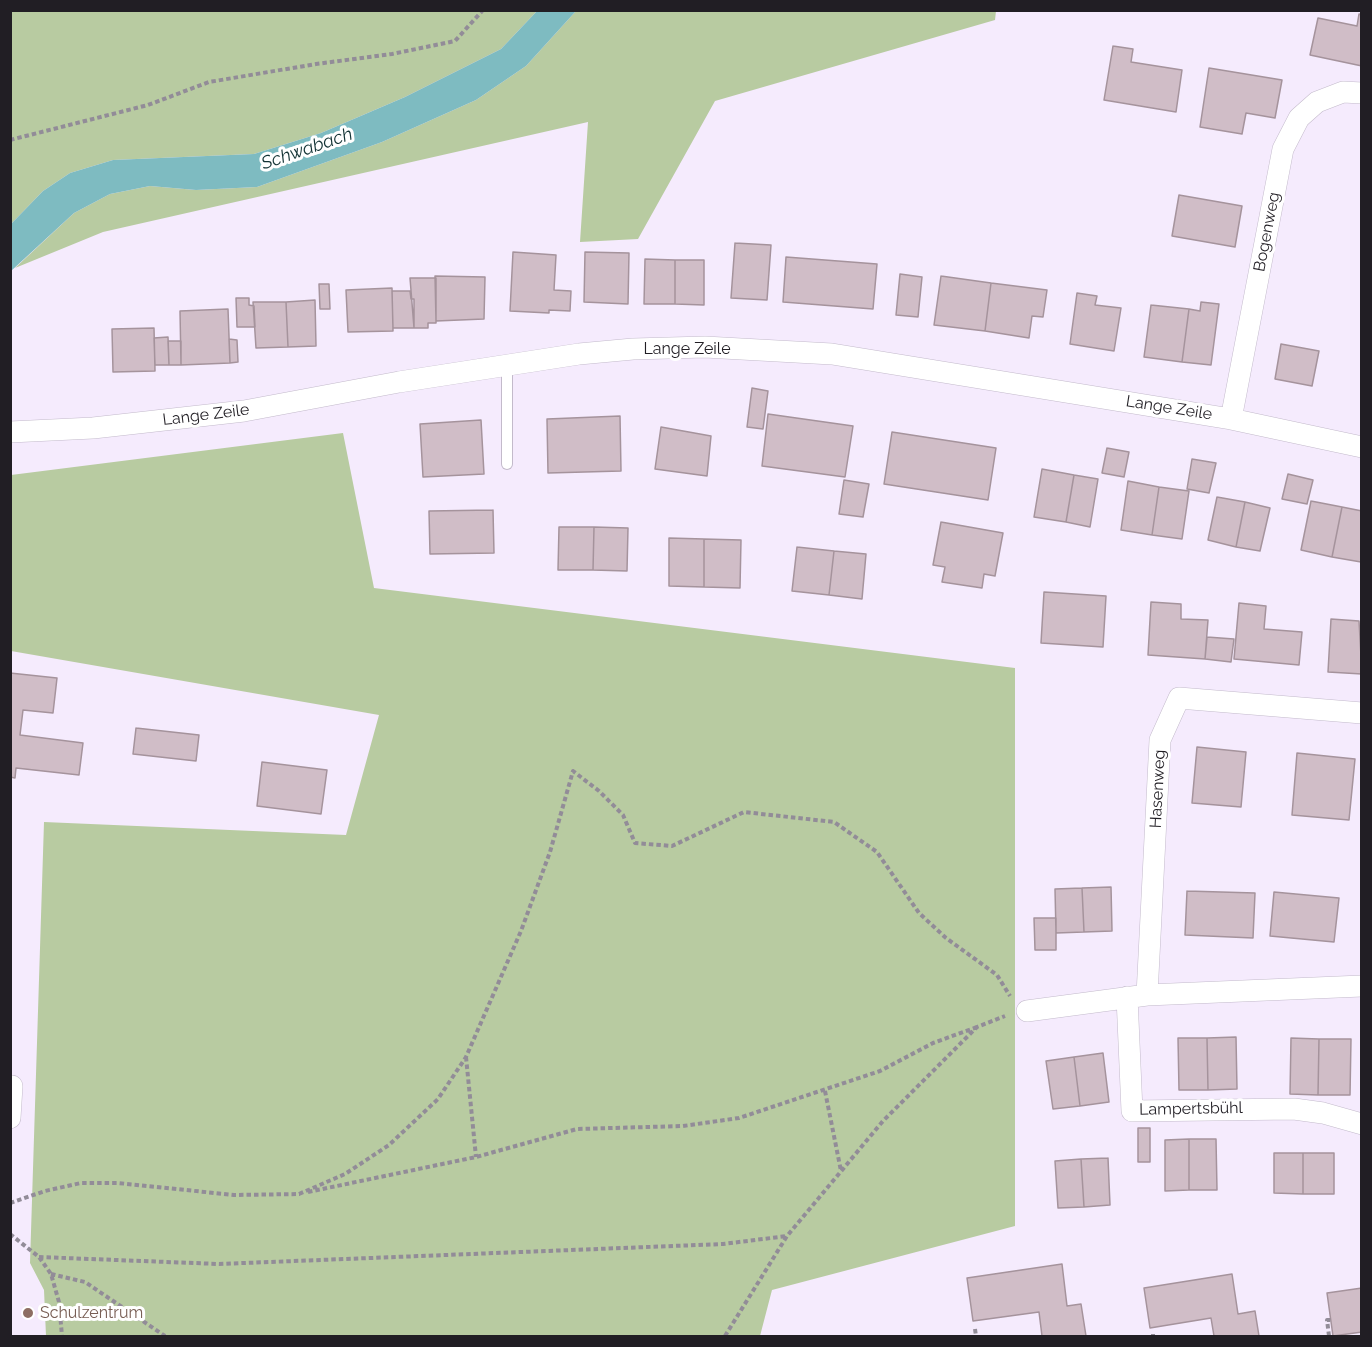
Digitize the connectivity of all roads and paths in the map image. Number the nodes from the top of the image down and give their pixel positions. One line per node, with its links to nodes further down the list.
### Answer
1 (483, 10): 3 (path)
2 (1362, 93): 5 (street, Bogenweg)
3 (10, 140)
4 (507, 365): 5 (street, Lange Zeile); 6 (street, Lange Zeile); 8 (lane)
5 (1231, 418): 7 (street, Lange Zeile)
6 (10, 432)
7 (1362, 447)
8 (507, 464)
9 (1362, 713): 11 (street, Hasenweg)
10 (1362, 986): 11 (street)
11 (1137, 996): 12 (street); 18 (street, Lampertsbühl)
12 (1022, 1012): 13 (path); 14 (path)
13 (977, 1027): 16 (path); 20 (path)
14 (466, 1057): 19 (path); 21 (path)
15 (12, 1086): 17 (street)
16 (825, 1091): 19 (path); 20 (path)
17 (10, 1118)
18 (1362, 1124)
19 (476, 1157): 21 (path)
20 (841, 1172): 24 (path)
21 (299, 1194): 22 (path)
22 (10, 1203)
23 (10, 1234): 25 (path)
24 (788, 1236): 25 (path); 31 (path)
25 (39, 1257): 26 (path)
26 (51, 1274): 29 (path); 30 (path)
27 (1331, 1320): 33 (path)
28 (975, 1329): 32 (path)
29 (62, 1336)
30 (165, 1336)
31 (725, 1336)
32 (976, 1336)
33 (1329, 1336)

